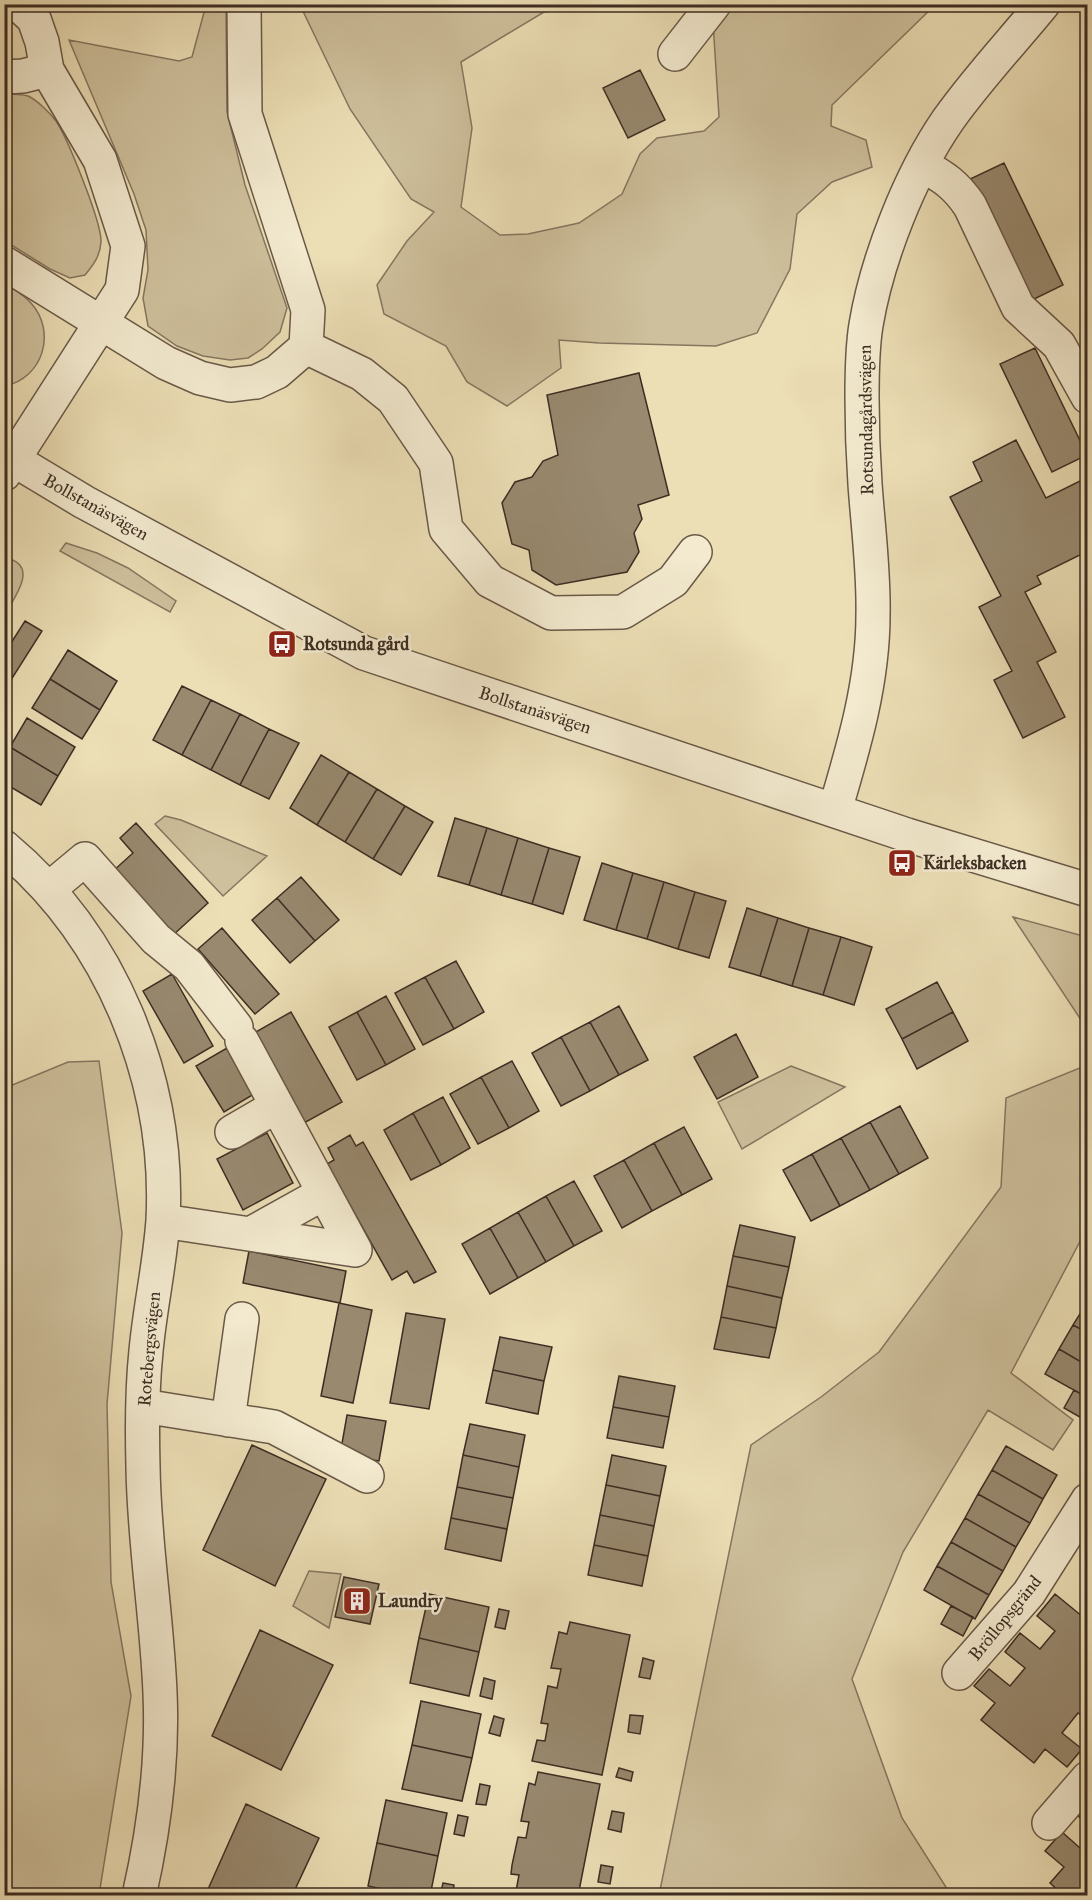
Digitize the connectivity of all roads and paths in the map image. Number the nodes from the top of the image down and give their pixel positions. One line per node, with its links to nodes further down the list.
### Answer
1 (18, 4): 6 (street, Bollstanäsvägen)
2 (244, 4): 11 (street)
3 (714, 4): 5 (street)
4 (1043, 4): 8 (street, Rotsundagårdsvägen)
5 (675, 54)
6 (47, 70): 7 (street); 10 (street, Bollstanäsvägen)
7 (4, 77)
8 (922, 165): 12 (street); 15 (street, Rotsundagårdsvägen)
9 (4, 263): 10 (street)
10 (102, 324): 11 (street); 13 (street, Bollstanäsvägen)
11 (306, 347): 14 (street)
12 (1088, 397)
13 (8, 463): 15 (street, Bollstanäsvägen)
14 (695, 552)
15 (835, 810): 18 (street, Bollstanäsvägen)
16 (4, 847): 17 (street, Rotebergsvägen)
17 (49, 890): 19 (street); 22 (street, Rotebergsvägen)
18 (1088, 890)
19 (277, 1106): 20 (street); 21 (street)
20 (232, 1132)
21 (324, 1193): 23 (street); 23 (street)
22 (163, 1221): 23 (street); 25 (street, Rotebergsvägen)
23 (252, 1233)
24 (242, 1319): 26 (street)
25 (144, 1407): 26 (street); 32 (street, Rotebergsvägen)
26 (228, 1420): 27 (street)
27 (366, 1476)
28 (1088, 1500): 29 (street, Bröllopsgränd)
29 (959, 1673)
30 (1088, 1778): 31 (street)
31 (1049, 1824)
32 (139, 1896)

